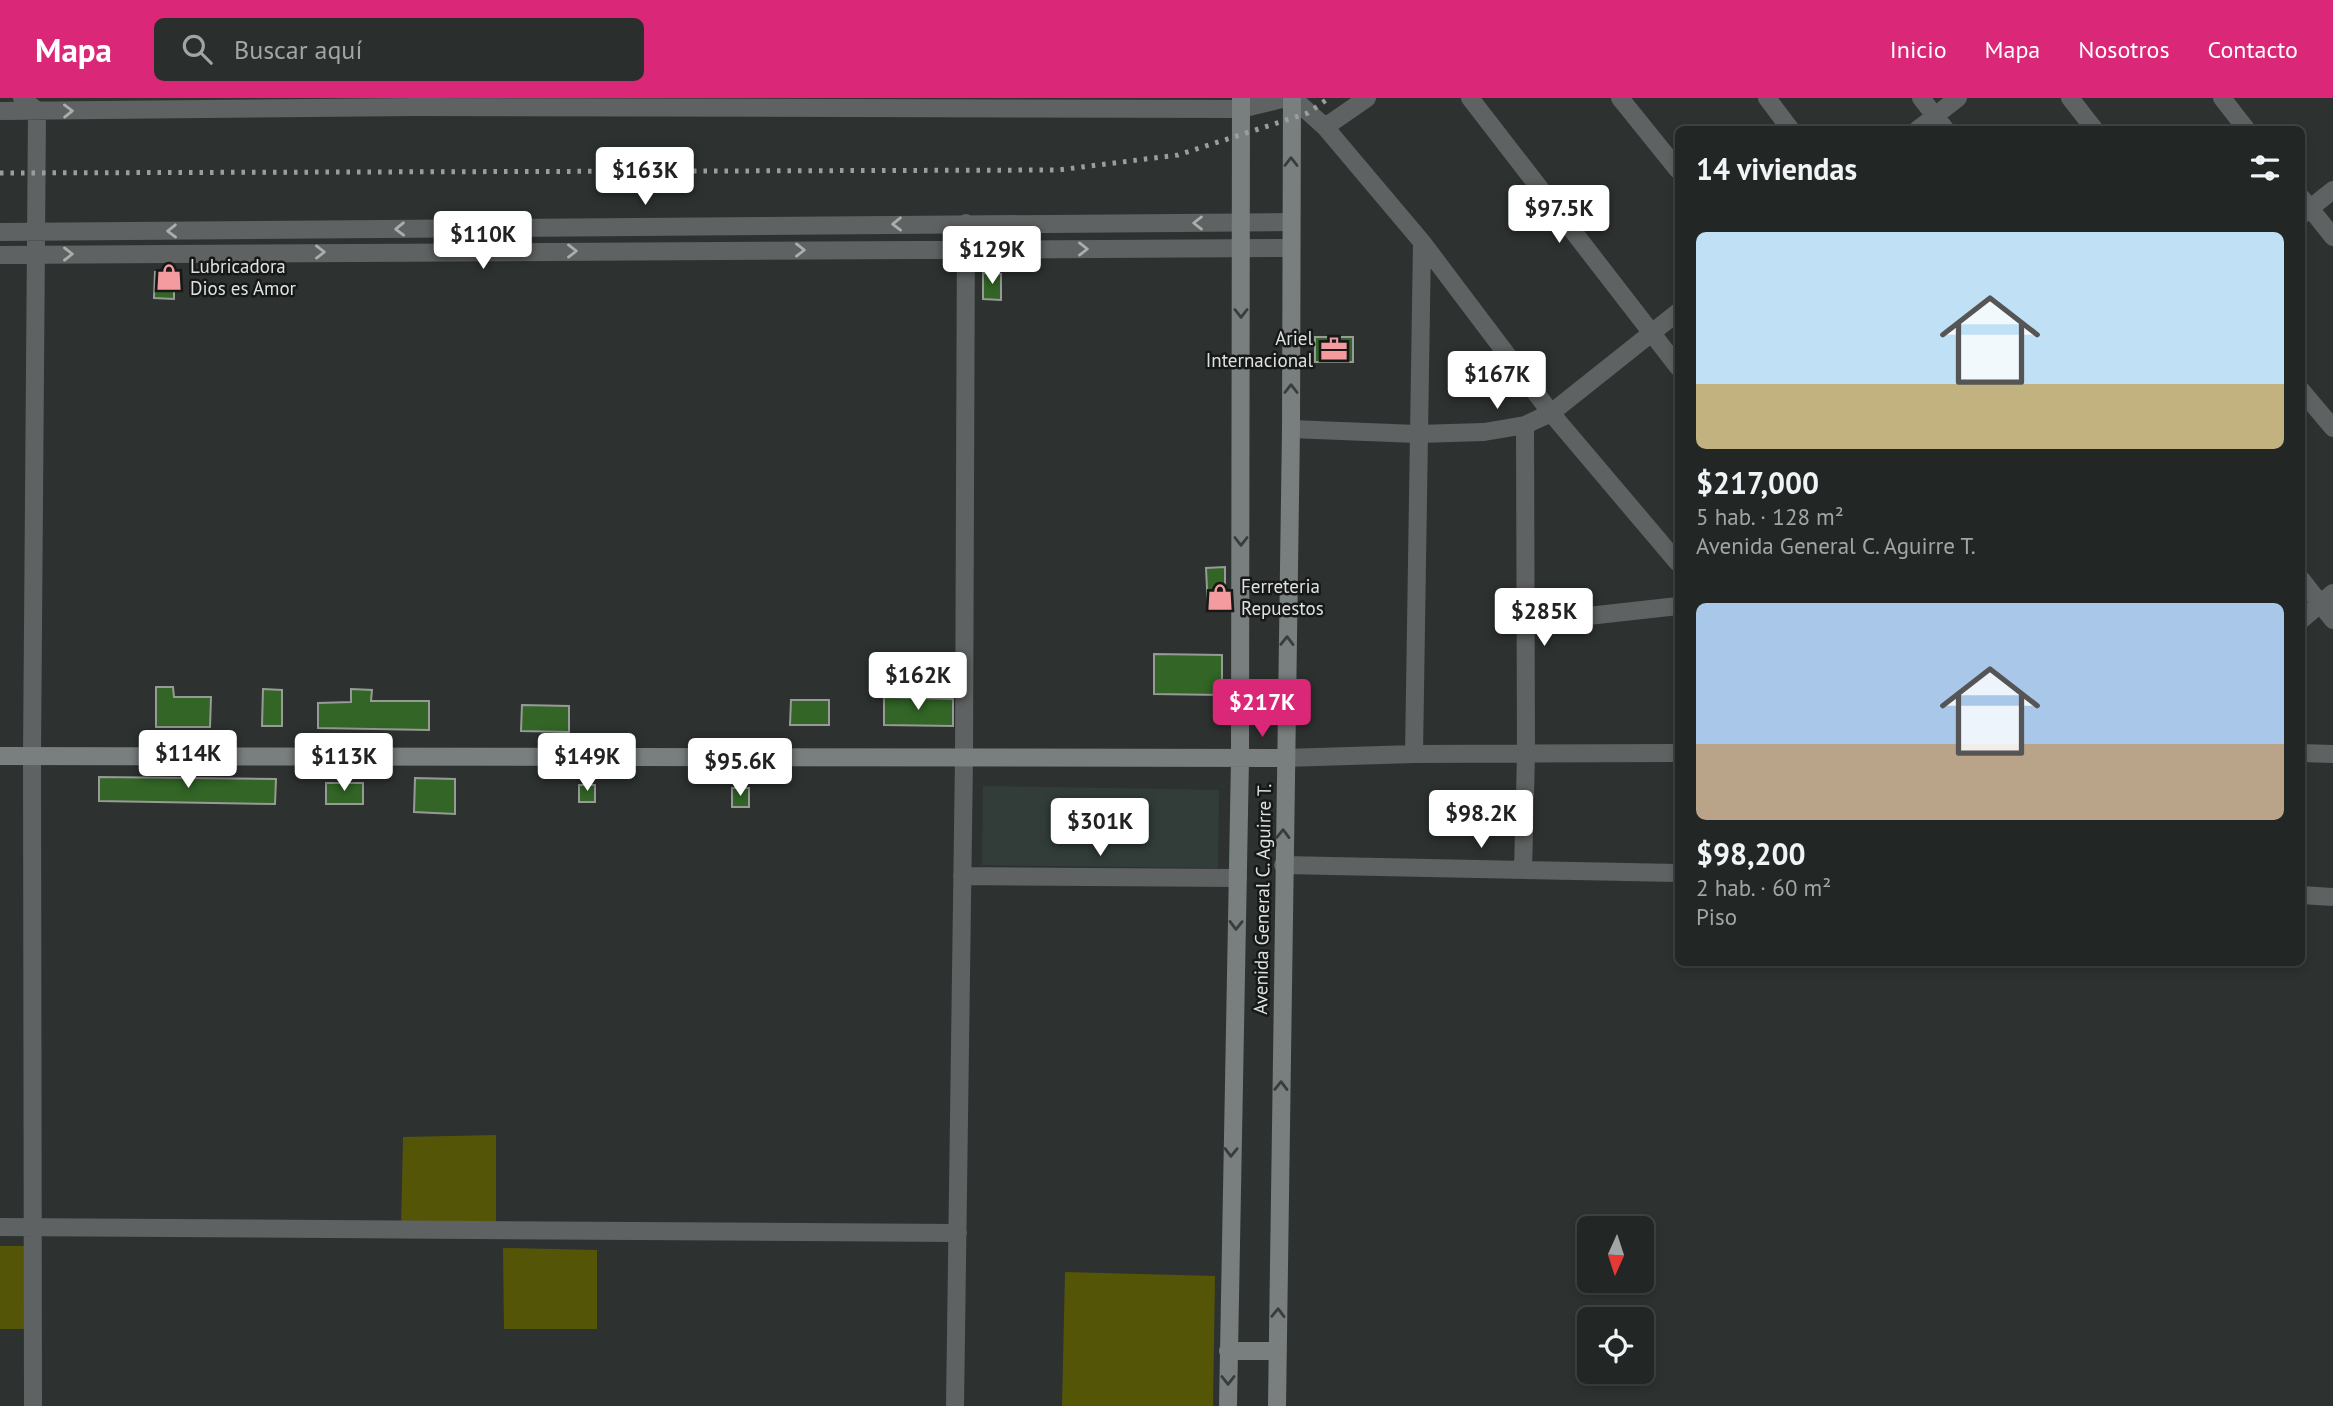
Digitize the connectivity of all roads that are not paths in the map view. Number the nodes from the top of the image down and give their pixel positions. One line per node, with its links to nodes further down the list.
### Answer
1 (22, 98): 16 (street)
2 (1286, 98): 14 (street)
3 (1293, 98): 21 (street); 26 (street, Avenida General C. Aguirre T., one-way to 3)
4 (1367, 98): 21 (street)
5 (1470, 98): 39 (street)
6 (1620, 98): 22 (street)
7 (1767, 98): 18 (street)
8 (1921, 98): 17 (street)
9 (1958, 98): 17 (street)
10 (2070, 98): 19 (street)
11 (2222, 98): 20 (street)
12 (666, 103): 13 (street); 16 (street, one-way to 12)
13 (931, 103): 14 (street)
14 (1241, 103): 28 (street, Avenida General C. Aguirre T.)
15 (0, 111): 16 (street)
16 (37, 111): 30 (street)
17 (1940, 122)
18 (1788, 126)
19 (2092, 126)
20 (2244, 126)
21 (1325, 127): 32 (street)
22 (1675, 166)
23 (2333, 190): 24 (street)
24 (2305, 206)
25 (2305, 208): 31 (street)
26 (1290, 222): 28 (street); 33 (street, Avenida General C. Aguirre T.)
27 (966, 223): 28 (street, one-way to 27); 30 (street, one-way to 30); 34 (street)
28 (1242, 223): 35 (street, Avenida General C. Aguirre T.)
29 (0, 232): 30 (street)
30 (35, 232): 36 (street)
31 (2333, 237)
32 (1422, 242): 42 (street); 46 (street)
33 (1290, 248): 35 (street); 44 (street, Avenida General C. Aguirre T., one-way to 33)
34 (966, 249): 35 (street, one-way to 35); 36 (street, one-way to 34); 61 (street)
35 (1241, 249): 63 (street, Avenida General C. Aguirre T., one-way to 63)
36 (34, 254): 37 (street); 60 (street)
37 (0, 255)
38 (1675, 314): 39 (street)
39 (1651, 333): 40 (street); 42 (street)
40 (1675, 363)
41 (2305, 395): 45 (street)
42 (1551, 412): 43 (street); 47 (street)
43 (1525, 425): 46 (street); 53 (street)
44 (1291, 429): 46 (street); 62 (street, Avenida General C. Aguirre T., one-way to 44)
45 (2333, 429)
46 (1417, 433): 56 (street)
47 (1675, 559)
48 (2305, 582): 49 (street)
49 (2327, 598): 51 (street); 52 (street)
50 (1675, 606): 53 (street)
51 (2305, 617)
52 (2333, 620)
53 (1525, 623): 58 (street)
54 (1675, 753): 58 (street)
55 (2305, 753): 57 (street)
56 (1414, 754): 58 (street); 62 (street)
57 (2333, 754)
58 (1526, 755): 65 (street)
59 (0, 756): 60 (street)
60 (32, 756): 61 (street); 72 (street)
61 (964, 758): 63 (street); 67 (street)
62 (1284, 758): 63 (street); 64 (street, Avenida General C. Aguirre T., one-way to 62)
63 (1240, 759): 68 (street, Avenida General C. Aguirre T.)
64 (1283, 864): 65 (street); 75 (street, Avenida General C. Aguirre T., one-way to 64)
65 (1524, 870): 66 (street)
66 (1675, 873)
67 (962, 876): 68 (street); 73 (street)
68 (1238, 878): 74 (street, Avenida General C. Aguirre T., one-way to 74)
69 (2305, 895): 70 (street)
70 (2333, 897)
71 (0, 1227): 72 (street)
72 (31, 1227): 73 (street); 76 (street)
73 (958, 1233): 77 (street)
74 (1228, 1352): 75 (street); 78 (street, Avenida General C. Aguirre T., one-way to 78)
75 (1278, 1352): 79 (street, Avenida General C. Aguirre T.)
76 (33, 1406)
77 (955, 1406)
78 (1228, 1406)
79 (1277, 1406)

